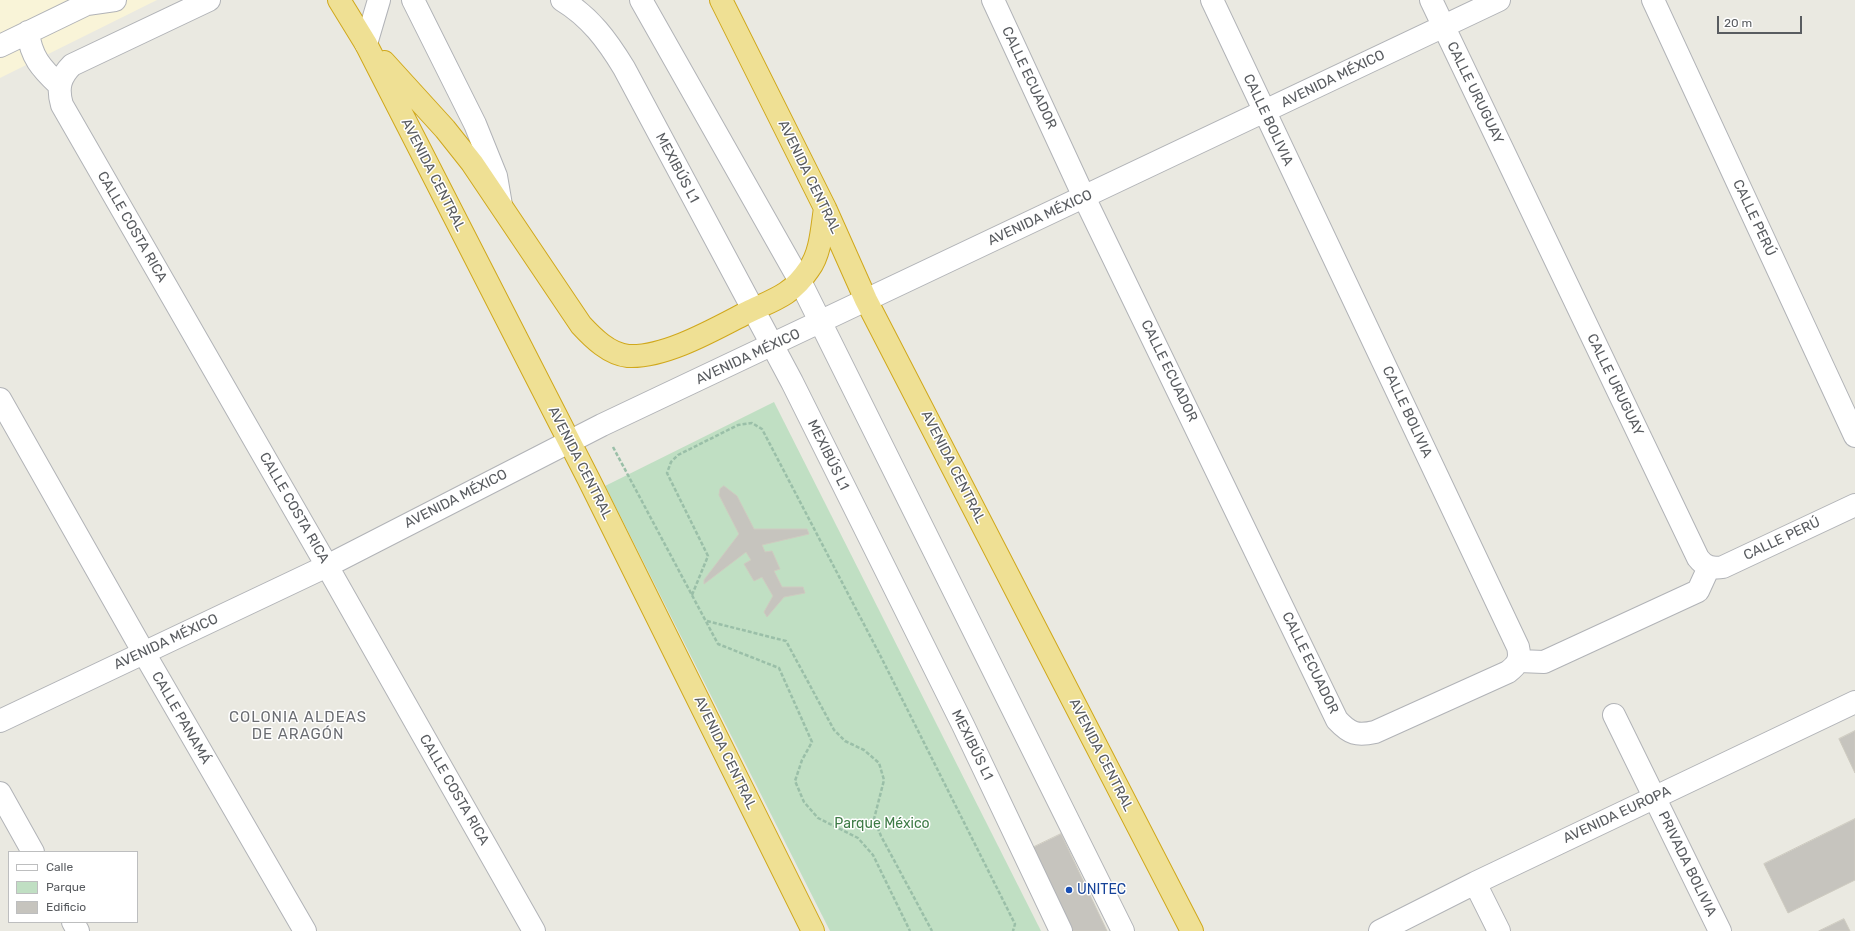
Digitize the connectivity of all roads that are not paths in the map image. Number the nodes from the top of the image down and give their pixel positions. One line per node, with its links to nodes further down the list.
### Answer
1 (115, 0): 14 (street)
2 (209, 0): 19 (street)
3 (339, 0): 17 (highway, AVENIDA CENTRAL)
4 (379, 0): 17 (street)
5 (413, 0): 22 (street)
6 (562, 0): 26 (street, MEXIBÚS L1)
7 (641, 0): 24 (street)
8 (721, 0): 23 (highway, AVENIDA CENTRAL)
9 (993, 0): 21 (street, CALLE ECUADOR)
10 (1212, 0): 20 (street, CALLE BOLIVIA)
11 (1431, 0): 15 (street, CALLE URUGUAY)
12 (1499, 0): 15 (street, AVENIDA MÉXICO)
13 (1653, 0): 30 (street, CALLE PERÚ)
14 (91, 2): 16 (street)
15 (1444, 26): 20 (street, AVENIDA MÉXICO); 34 (street, CALLE URUGUAY)
16 (28, 32): 18 (street); 19 (street)
17 (366, 44): 22 (highway); 31 (highway, AVENIDA CENTRAL)
18 (0, 46)
19 (59, 85): 33 (street, CALLE COSTA RICA)
20 (1265, 112): 21 (street, AVENIDA MÉXICO); 36 (street, CALLE BOLIVIA)
21 (1084, 197): 25 (street, AVENIDA MÉXICO); 36 (street, CALLE ECUADOR)
22 (501, 205): 26 (highway)
23 (825, 208): 24 (highway); 25 (highway, AVENIDA CENTRAL)
24 (800, 281): 26 (highway); 27 (street)
25 (866, 300): 27 (street, AVENIDA MÉXICO); 49 (highway, AVENIDA CENTRAL)
26 (752, 310): 28 (street, MEXIBÚS L1)
27 (820, 323): 28 (street, AVENIDA MÉXICO); 48 (street)
28 (771, 346): 31 (street, AVENIDA MÉXICO); 47 (street, MEXIBÚS L1)
29 (0, 400): 35 (street, CALLE PANAMÁ)
30 (1855, 436)
31 (569, 441): 33 (street, AVENIDA MÉXICO); 46 (highway, AVENIDA CENTRAL)
32 (1855, 505): 34 (street, CALLE PERÚ)
33 (327, 566): 35 (street, AVENIDA MÉXICO); 45 (street, CALLE COSTA RICA)
34 (1709, 567): 36 (street)
35 (144, 653): 39 (street, AVENIDA MÉXICO); 44 (street, CALLE PANAMÁ)
36 (1519, 661)
37 (1855, 702): 41 (street, AVENIDA EUROPA)
38 (1614, 715): 41 (street)
39 (0, 721)
40 (0, 793): 42 (street)
41 (1655, 797): 43 (street, AVENIDA EUROPA); 52 (street, PRIVADA BOLIVIA)
42 (33, 851)
43 (1475, 883): 50 (street, AVENIDA EUROPA); 51 (street)
44 (305, 931)
45 (534, 931)
46 (813, 931)
47 (1061, 931)
48 (1123, 931)
49 (1192, 931)
50 (1380, 931)
51 (1499, 931)
52 (1720, 931)

